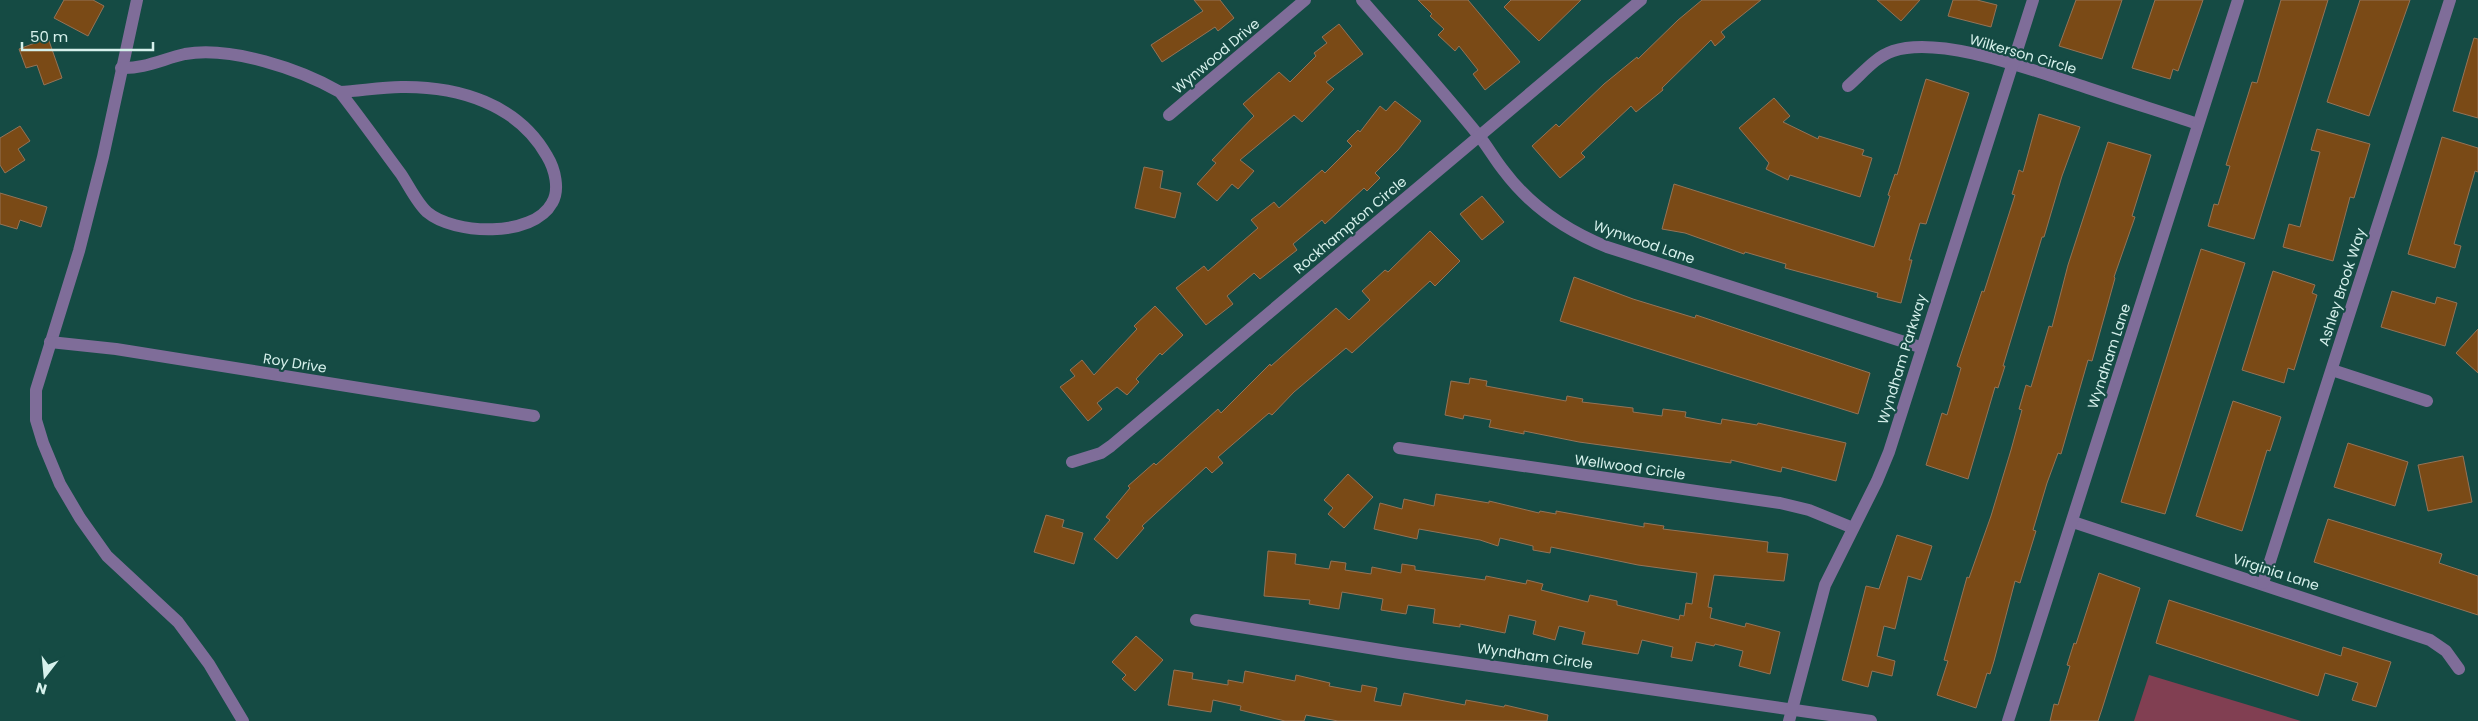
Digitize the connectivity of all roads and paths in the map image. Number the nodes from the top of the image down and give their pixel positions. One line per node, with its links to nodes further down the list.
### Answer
1 (137, 0): 9 (street)
2 (1305, 0): 12 (street, Wynwood Drive)
3 (1362, 0): 14 (street, Wynwood Lane)
4 (1641, 0): 14 (street, Rockhampton Circle)
5 (2033, 0): 8 (street, Wyndham Parkway)
6 (2238, 0): 13 (street, Wyndham Lane)
7 (2450, 0): 17 (street, Ashley Brook Way)
8 (2012, 64): 10 (street, Wilkerson Circle); 13 (street, Wilkerson Circle); 16 (street, Wyndham Parkway)
9 (121, 68): 11 (street); 15 (street)
10 (1848, 86)
11 (340, 92): 11 (street)
12 (1170, 115)
13 (2198, 124): 22 (street, Wyndham Lane)
14 (1480, 137): 16 (street, Wynwood Lane); 21 (street, Rockhampton Circle)
15 (50, 342): 19 (street, Roy Drive); 28 (street)
16 (1920, 347): 23 (street, Wyndham Parkway)
17 (2332, 370): 18 (street); 24 (street, Ashley Brook Way)
18 (2427, 401)
19 (534, 416)
20 (1399, 448): 23 (street, Wellwood Circle)
21 (1072, 462)
22 (2073, 522): 24 (street, Virginia Lane); 30 (street, Wyndham Lane)
23 (1853, 528): 27 (street, Wyndham Parkway)
24 (2263, 583): 26 (street, Virginia Lane)
25 (1196, 620): 27 (street, Wyndham Circle)
26 (2459, 669)
27 (1791, 715): 29 (street, Wyndham Circle)
28 (243, 721)
29 (1871, 721)
30 (2008, 721)

